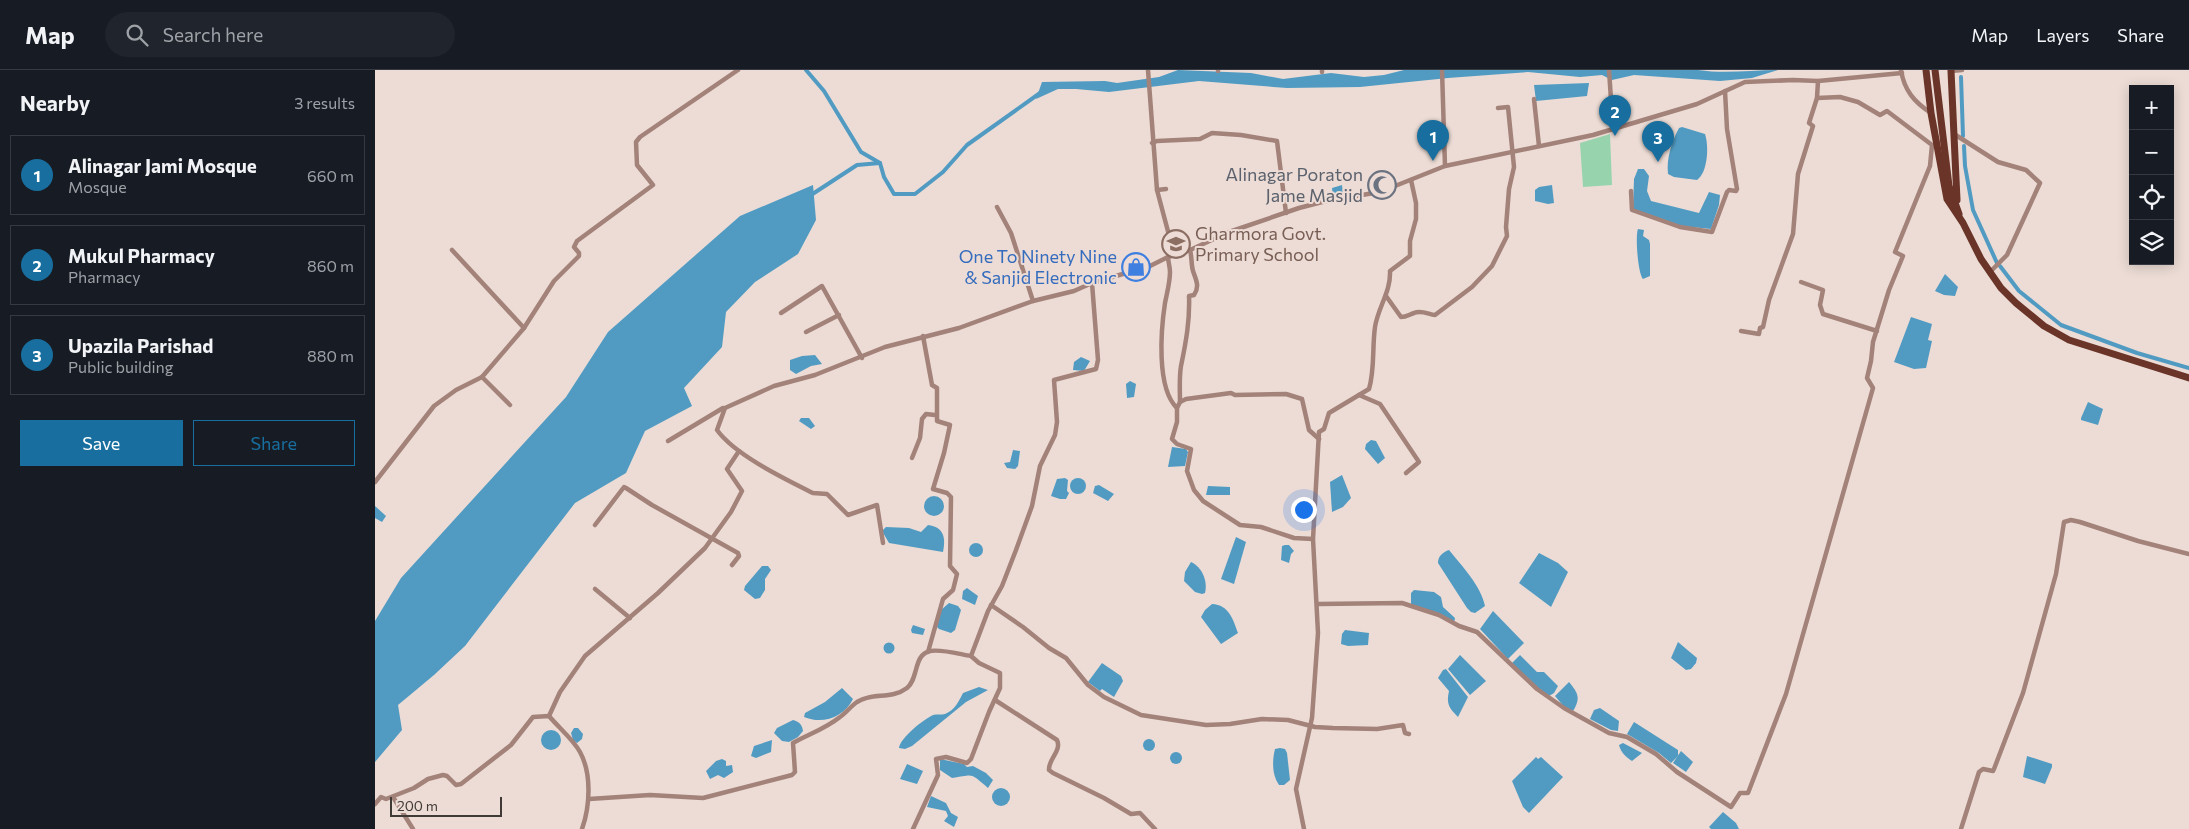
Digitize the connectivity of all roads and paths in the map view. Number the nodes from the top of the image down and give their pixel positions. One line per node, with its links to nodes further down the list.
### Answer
1 (738, 70): 41 (street)
2 (1442, 70): 21 (street)
3 (1609, 70): 16 (street)
4 (1926, 70): 15 (main road)
5 (1935, 70): 27 (main road)
6 (1962, 70): 7 (street)
7 (1951, 71): 17 (main road)
8 (1148, 72): 18 (street)
9 (1902, 72): 10 (street); 15 (street)
10 (1818, 81): 11 (street); 12 (street)
11 (1725, 91): 16 (street); 25 (street)
12 (1817, 98): 42 (street); 43 (street)
13 (1534, 99): 19 (street)
14 (1497, 108): 20 (street)
15 (1931, 113): 29 (main road)
16 (1613, 129): 19 (street)
17 (1954, 134): 27 (main road); 34 (street)
18 (1152, 143): 24 (street); 28 (street)
19 (1539, 146): 20 (street)
20 (1514, 152): 21 (street); 37 (street)
21 (1445, 166): 22 (street)
22 (1411, 180): 28 (street); 37 (street)
23 (1166, 189): 24 (street)
24 (1157, 190): 32 (street)
25 (1631, 191)
26 (997, 207): 38 (street)
27 (1958, 210): 29 (main road)
28 (1286, 213): 31 (street)
29 (1963, 224): 34 (main road)
30 (452, 250): 41 (street)
31 (1190, 250): 32 (street); 50 (street)
32 (1174, 254): 33 (street)
33 (1168, 257): 36 (street); 53 (street)
34 (1990, 272): 48 (main road)
35 (1801, 282): 42 (street)
36 (1092, 283): 38 (street); 69 (street)
37 (1386, 296): 49 (street)
38 (1033, 302): 45 (street)
39 (781, 313): 40 (street)
40 (839, 316): 44 (street); 46 (street)
41 (524, 328): 47 (street)
42 (1877, 330): 68 (street)
43 (1741, 331)
44 (806, 332)
45 (923, 336): 46 (street); 54 (street)
46 (862, 358): 52 (street)
47 (482, 377): 51 (street); 60 (street)
48 (2189, 378)
49 (1359, 395): 55 (street); 59 (street)
50 (1180, 402): 53 (street); 55 (street)
51 (510, 405)
52 (725, 408): 56 (street); 57 (street)
53 (1177, 408): 63 (street)
54 (935, 415): 58 (street); 71 (street)
55 (1319, 439): 63 (street)
56 (668, 441)
57 (739, 451): 62 (street); 64 (street)
58 (911, 458)
59 (1406, 473)
60 (375, 482)
61 (595, 525): 62 (street)
62 (712, 538): 66 (street); 70 (street)
63 (1313, 538): 68 (street)
64 (883, 544)
65 (2189, 554): 85 (street)
66 (732, 566)
67 (595, 589): 70 (street)
68 (1318, 604): 75 (street)
69 (991, 606): 72 (street); 75 (street)
70 (630, 618): 74 (street)
71 (928, 652): 72 (street); 78 (street)
72 (971, 656): 73 (street)
73 (995, 700): 82 (street); 83 (street)
74 (549, 716): 77 (street); 78 (street)
75 (1311, 725): 76 (street); 84 (street)
76 (1409, 734)
77 (393, 797): 79 (street); 80 (street)
78 (589, 799): 81 (street)
79 (375, 804)
80 (413, 829)
81 (582, 829)
82 (913, 829)
83 (1155, 829)
84 (1304, 829)
85 (1961, 829)

